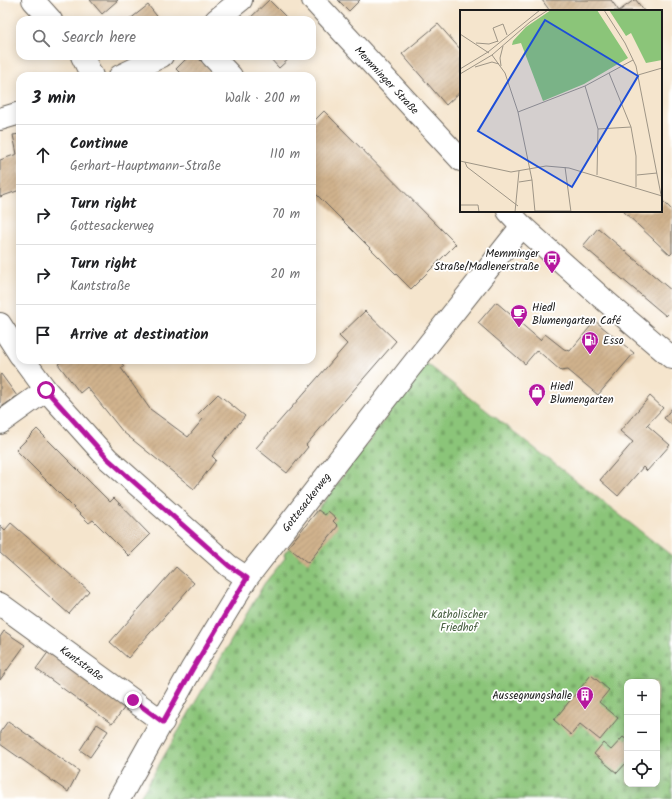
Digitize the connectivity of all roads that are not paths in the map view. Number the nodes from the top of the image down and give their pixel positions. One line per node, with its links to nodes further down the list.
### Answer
1 (33, 0): 4 (street)
2 (241, 0): 5 (street)
3 (313, 0): 14 (street, Memminger Straße)
4 (47, 16)
5 (221, 16)
6 (84, 60): 9 (street)
7 (154, 60): 10 (street)
8 (216, 60): 11 (street)
9 (90, 72)
10 (128, 72)
11 (228, 72)
12 (16, 114): 13 (street)
13 (0, 119)
14 (460, 159)
15 (515, 219): 18 (street); 22 (street, Gottesackerweg)
16 (0, 324): 17 (street)
17 (16, 349)
18 (672, 358)
19 (27, 364): 20 (street)
20 (46, 390): 21 (street); 22 (street)
21 (0, 423)
22 (247, 578): 24 (street, Gottesackerweg)
23 (0, 604): 24 (street, Kantstraße)
24 (163, 722): 25 (street, Gottesackerweg)
25 (119, 799)

